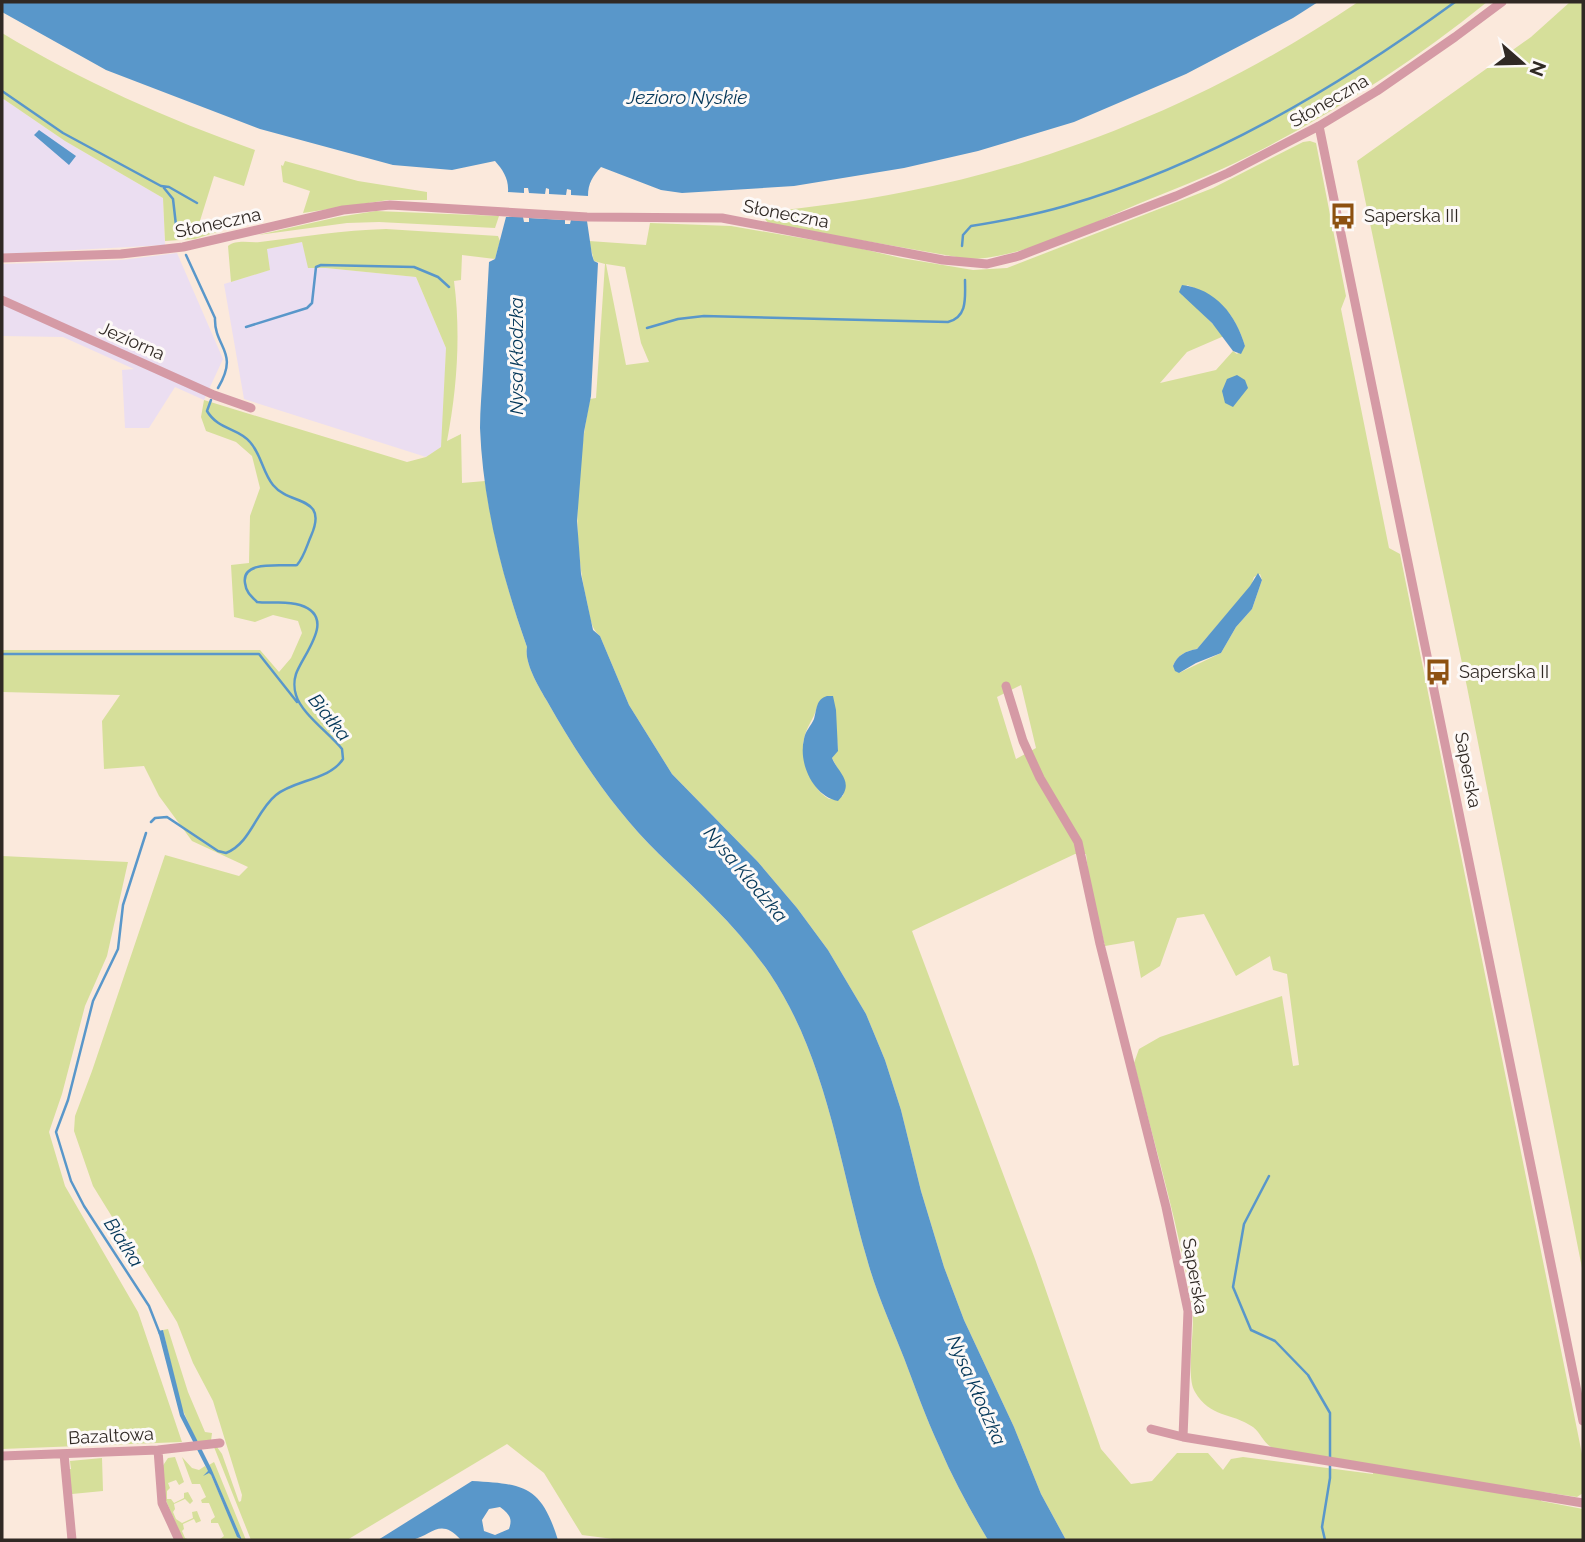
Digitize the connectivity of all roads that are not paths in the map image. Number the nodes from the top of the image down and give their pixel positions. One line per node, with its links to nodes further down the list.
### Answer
1 (1502, 2): 2 (street, Słoneczna)
2 (1320, 126): 3 (street, Słoneczna); 7 (street, Saperska)
3 (2, 258)
4 (2, 300): 5 (street, Jeziorna)
5 (251, 408)
6 (1006, 686): 9 (street, Saperska)
7 (1583, 1421)
8 (1152, 1429): 9 (street)
9 (1183, 1437): 14 (street)
10 (220, 1444): 11 (street, Bazaltowa)
11 (158, 1450): 12 (street, Bazaltowa); 16 (street)
12 (64, 1454): 13 (street, Bazaltowa); 15 (street)
13 (2, 1456)
14 (1583, 1503)
15 (72, 1540)
16 (179, 1540)

